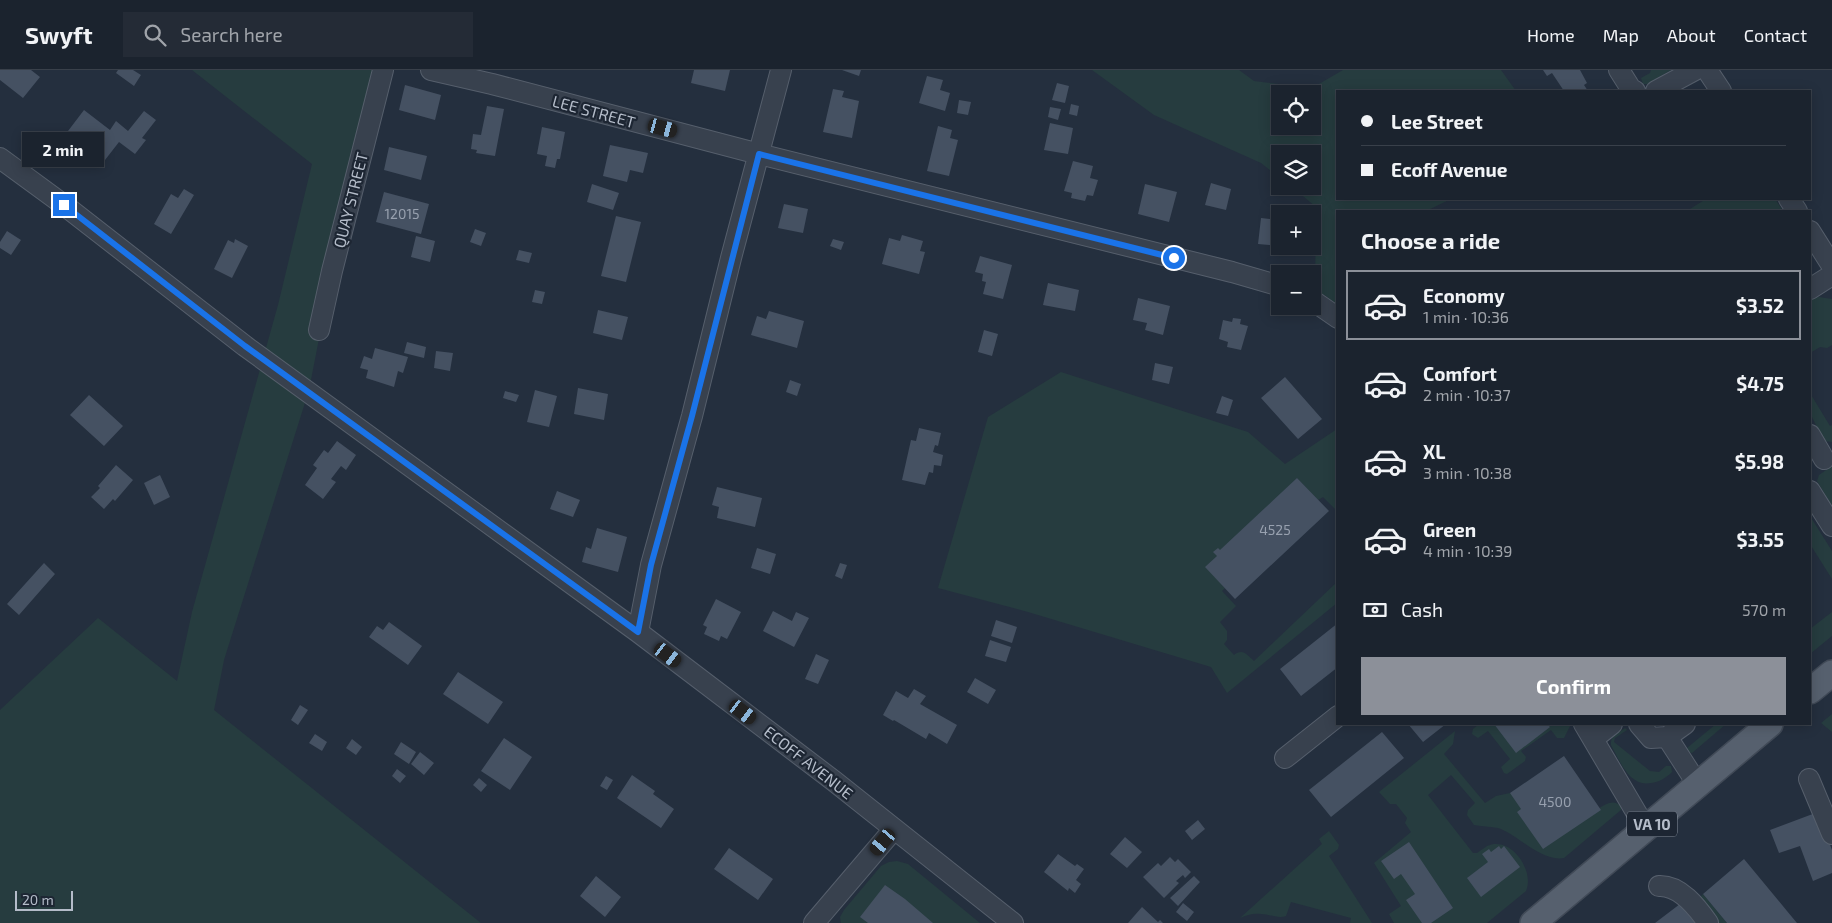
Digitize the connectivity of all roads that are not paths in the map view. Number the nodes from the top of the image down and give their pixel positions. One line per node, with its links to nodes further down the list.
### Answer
1 (384, 70): 19 (street, QUAY STREET)
2 (431, 70): 10 (street, LEE STREET)
3 (781, 70): 10 (street)
4 (1619, 70): 7 (street)
5 (1695, 70): 8 (street)
6 (1707, 70): 9 (street)
7 (1633, 90)
8 (1658, 90)
9 (1720, 90)
10 (759, 154): 15 (street, LEE STREET); 24 (street)
11 (0, 158): 24 (street, ECOFF AVENUE)
12 (1811, 234): 13 (street)
13 (1832, 266)
14 (1832, 275): 16 (street)
15 (1271, 284)
16 (1811, 287)
17 (1321, 306): 18 (street)
18 (1336, 317)
19 (319, 330)
20 (1811, 437): 21 (street)
21 (1824, 459)
22 (1811, 493): 23 (street)
23 (1832, 526)
24 (638, 632): 37 (street, ECOFF AVENUE)
25 (1832, 673): 26 (main road)
26 (1811, 690)
27 (1336, 718): 34 (street)
28 (1609, 725): 32 (street)
29 (1640, 725): 33 (street)
30 (1684, 725): 33 (street)
31 (1769, 725): 36 (main road, VA 10)
32 (1588, 731): 38 (street)
33 (1667, 737): 36 (street)
34 (1285, 758)
35 (1809, 779): 39 (street)
36 (1698, 785): 38 (main road, VA 10)
37 (894, 829): 41 (street); 42 (street, ECOFF AVENUE)
38 (1646, 830): 43 (main road, VA 10)
39 (1832, 834)
40 (1659, 886): 44 (street)
41 (815, 923)
42 (1013, 923)
43 (1533, 923)
44 (1708, 923)

